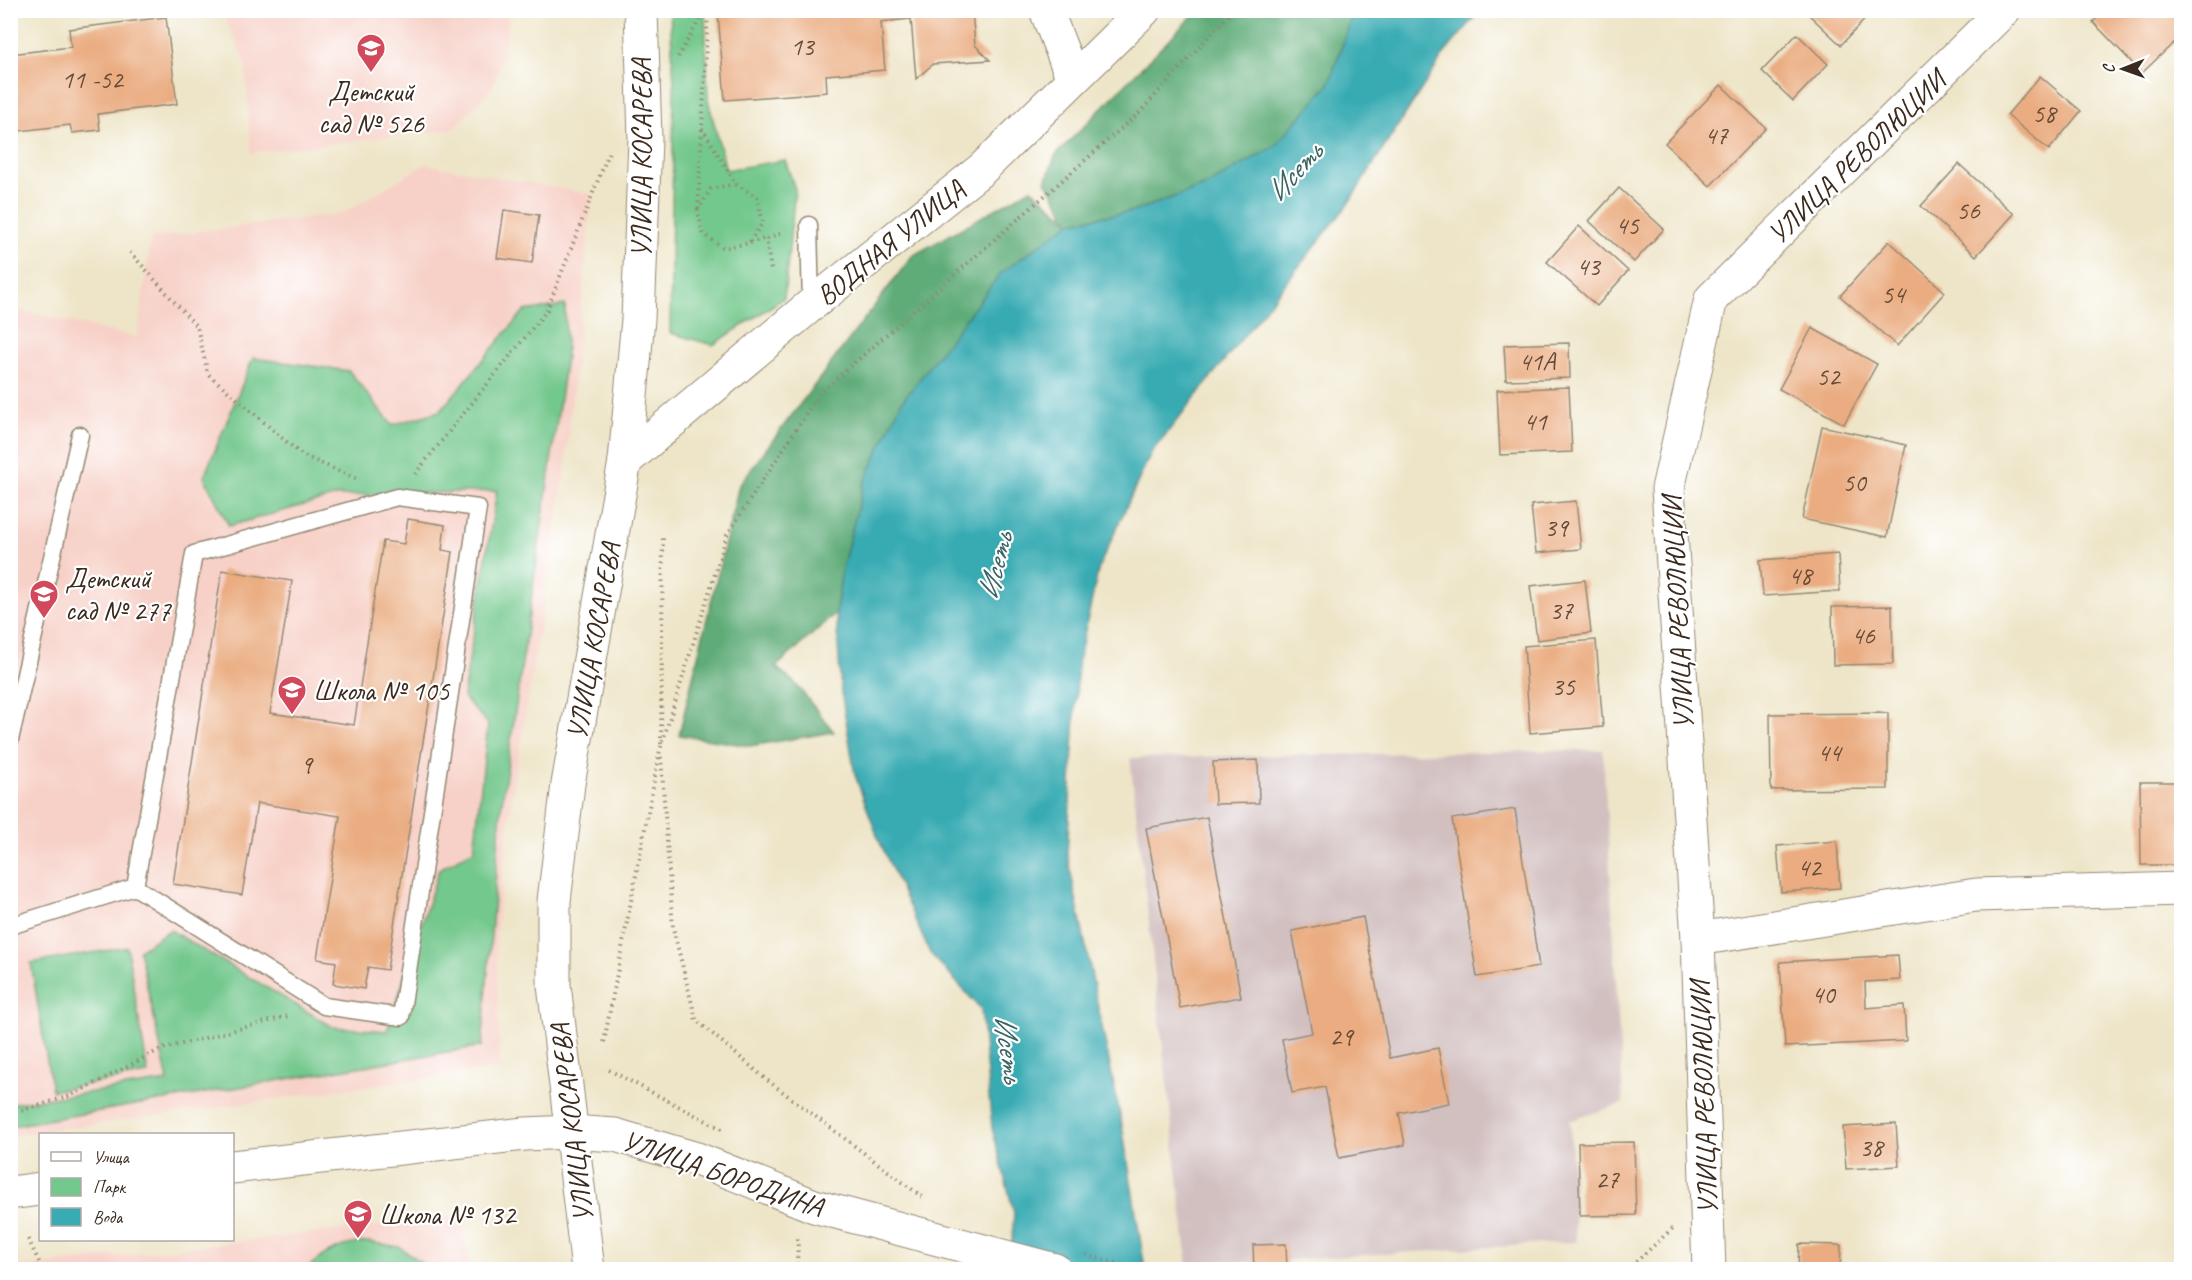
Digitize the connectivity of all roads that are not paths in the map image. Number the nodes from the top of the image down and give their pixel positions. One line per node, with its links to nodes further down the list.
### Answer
1 (641, 10): 9 (street, УЛИЦА КОСАРЕВА)
2 (1046, 10): 5 (street)
3 (1144, 10): 5 (street, ВОДНАЯ УЛИЦА)
4 (2004, 10): 14 (street, УЛИЦА РЕВОЛЮЦИИ)
5 (1073, 79): 7 (street, ВОДНАЯ УЛИЦА)
6 (809, 225): 7 (lane)
7 (811, 305): 9 (street, ВОДНАЯ УЛИЦА)
8 (80, 435): 10 (lane)
9 (625, 461): 15 (street, УЛИЦА КОСАРЕВА)
10 (10, 740)
11 (135, 887): 11 (lane); 13 (lane)
12 (2181, 889): 14 (street)
13 (10, 926)
14 (1698, 939): 21 (street, УЛИЦА РЕВОЛЮЦИИ)
15 (571, 1132): 16 (street, УЛИЦА БОРОДИНА); 19 (street, УЛИЦА КОСАРЕВА); 20 (street, УЛИЦА БОРОДИНА)
16 (234, 1167)
17 (39, 1189): 18 (street)
18 (10, 1193)
19 (588, 1269)
20 (1055, 1269)
21 (1709, 1269)

